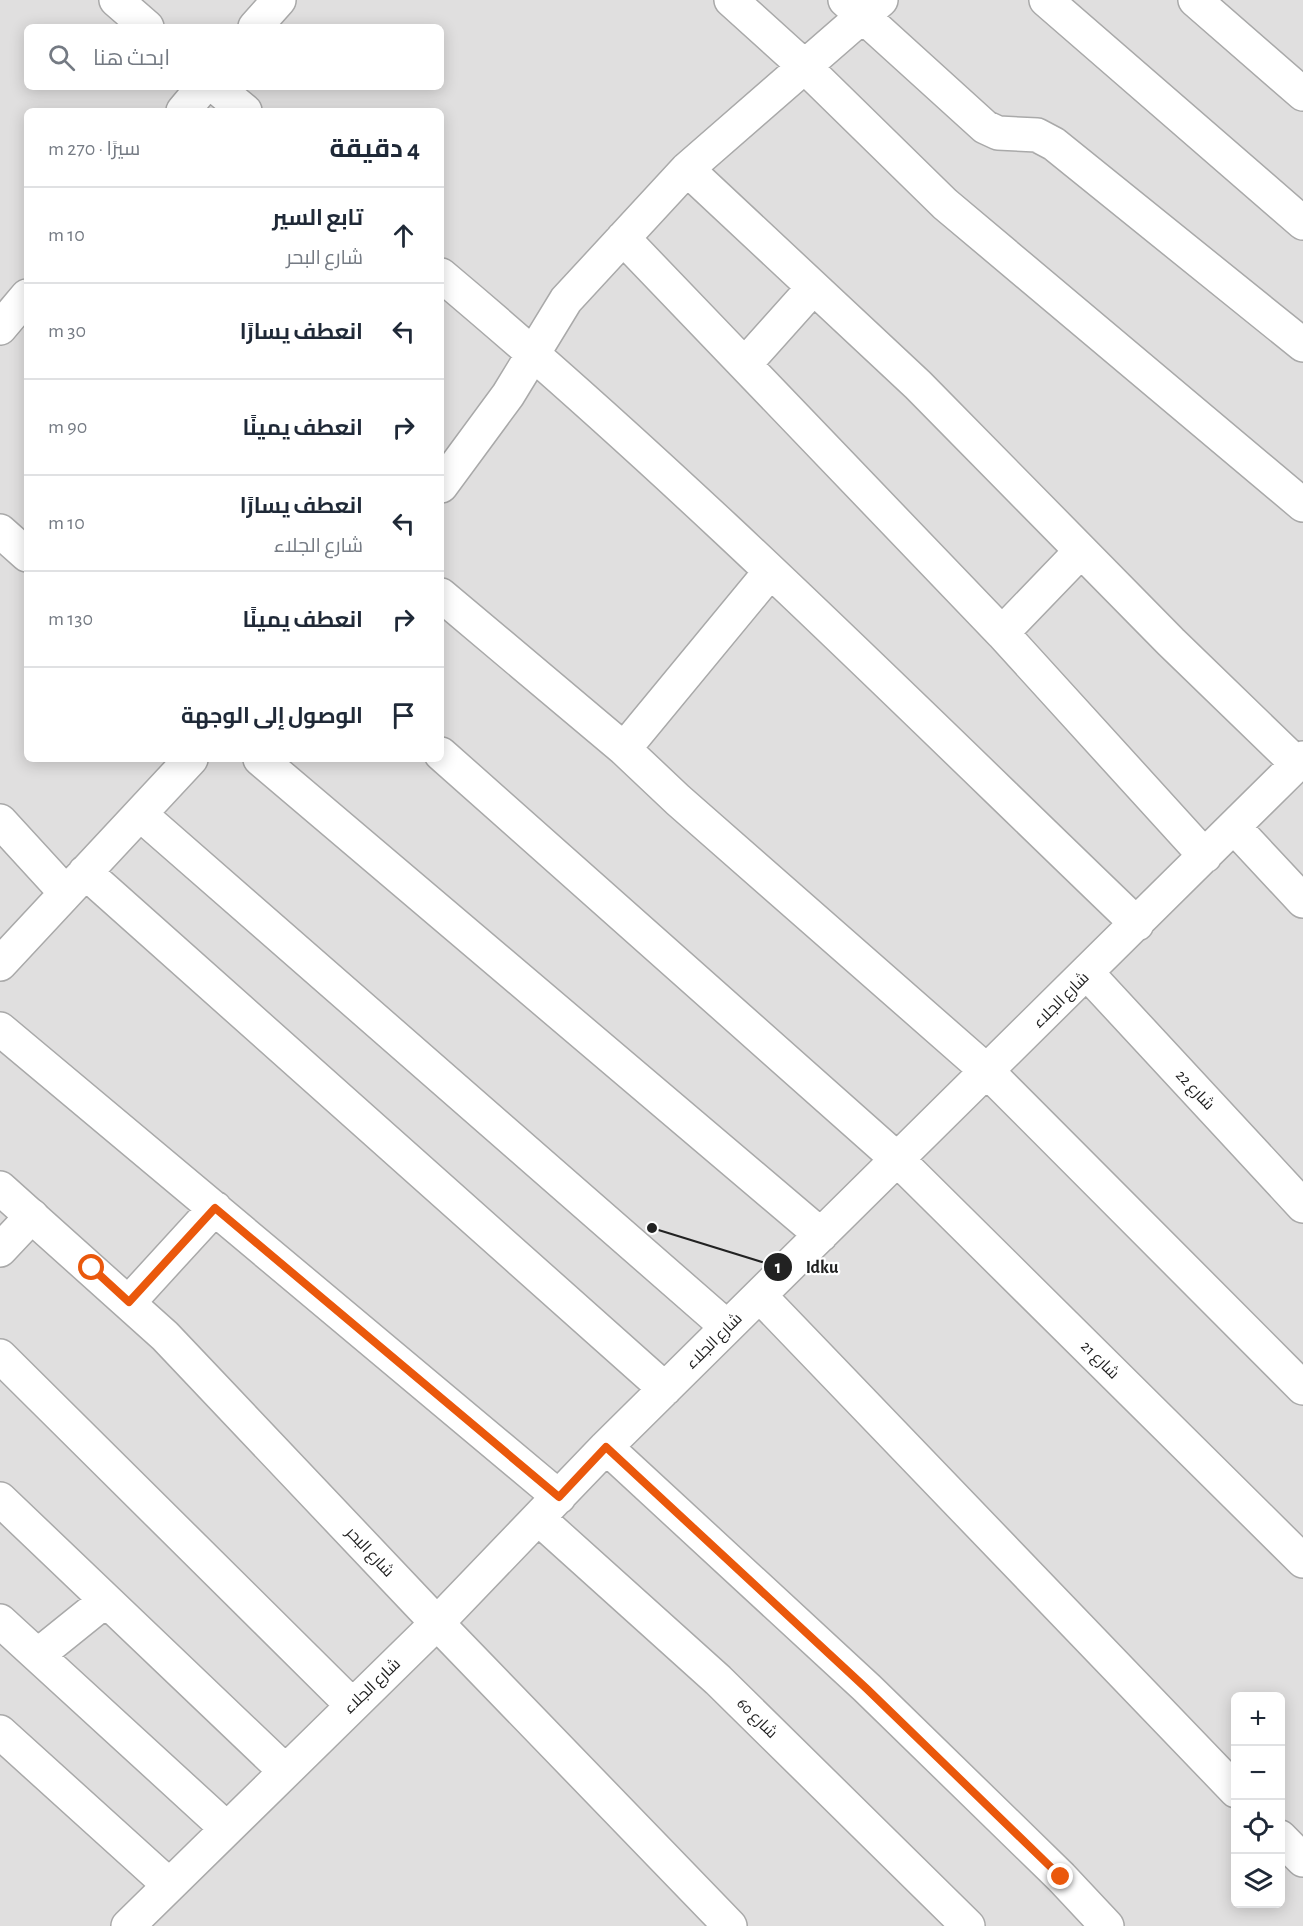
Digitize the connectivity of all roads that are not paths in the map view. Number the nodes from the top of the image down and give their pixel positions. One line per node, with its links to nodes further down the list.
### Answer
1 (116, 0): 7 (street)
2 (279, 0): 8 (street)
3 (731, 0): 9 (street)
4 (1046, 0): 16 (street)
5 (1195, 0): 12 (street)
6 (863, 6): 9 (street); 20 (street)
7 (144, 24)
8 (258, 24)
9 (804, 66): 15 (street); 24 (street)
10 (200, 90): 13 (street)
11 (220, 90): 14 (street)
12 (1303, 94)
13 (186, 108)
14 (241, 108)
15 (687, 169): 17 (street); 19 (street)
16 (1303, 223)
17 (623, 238): 21 (street); 22 (street)
18 (444, 278): 21 (street)
19 (813, 288): 22 (street); 26 (street)
20 (1303, 345)
21 (533, 352): 23 (street); 28 (street)
22 (745, 364): 30 (street)
23 (444, 482)
24 (1303, 506)
25 (0, 531): 27 (street)
26 (1081, 551): 30 (street); 33 (street)
27 (24, 552)
28 (770, 572): 31 (street); 42 (street)
29 (444, 598): 31 (street)
30 (1002, 633): 39 (street)
31 (624, 749): 46 (street)
32 (444, 757): 47 (street, شارع 21)
33 (1300, 761): 38 (street, شارع الجلاء)
34 (188, 762): 36 (street)
35 (264, 762): 52 (street)
36 (140, 814): 40 (street); 56 (street)
37 (0, 821): 40 (street)
38 (1234, 827): 39 (street, شارع الجلاء); 41 (street)
39 (1205, 856): 42 (street, شارع الجلاء)
40 (76, 883): 43 (street); 59 (street)
41 (1303, 901)
42 (1137, 924): 44 (street, شارع الجلاء)
43 (0, 964)
44 (1088, 974): 46 (street, شارع الجلاء); 49 (street, شارع 22)
45 (0, 1029): 50 (street, شارع 60)
46 (988, 1072): 47 (street, شارع الجلاء); 58 (street)
47 (897, 1159): 52 (street, شارع الجلاء); 63 (street, شارع 21)
48 (0, 1188): 51 (street, شارع البحر)
49 (1303, 1206)
50 (215, 1208): 55 (street); 62 (street, شارع 60)
51 (32, 1216): 53 (street); 55 (street, شارع البحر)
52 (820, 1235): 54 (street, شارع الجلاء)
53 (0, 1250)
54 (760, 1296): 56 (street, شارع الجلاء); 71 (street)
55 (129, 1302): 66 (street, شارع البحر)
56 (727, 1327): 59 (street, شارع الجلاء)
57 (0, 1356): 68 (street)
58 (1303, 1388)
59 (665, 1389): 60 (street, شارع الجلاء)
60 (606, 1447): 62 (street, شارع الجلاء); 79 (street)
61 (0, 1499): 64 (street)
62 (549, 1507): 66 (street, شارع الجلاء); 78 (street, شارع 60)
63 (1303, 1561)
64 (105, 1601): 67 (street); 70 (street)
65 (0, 1620): 67 (street)
66 (437, 1623): 68 (street, شارع الجلاء); 77 (street, شارع البحر)
67 (38, 1655): 72 (street)
68 (352, 1705): 70 (street, شارع الجلاء)
69 (0, 1732): 75 (street)
70 (284, 1770): 72 (street, شارع الجلاء)
71 (1231, 1786)
72 (226, 1828): 75 (street, شارع الجلاء)
73 (1285, 1841): 74 (street)
74 (1303, 1860)
75 (169, 1885): 76 (street, شارع الجلاء)
76 (128, 1926)
77 (730, 1926)
78 (968, 1926)
79 (1107, 1926)

